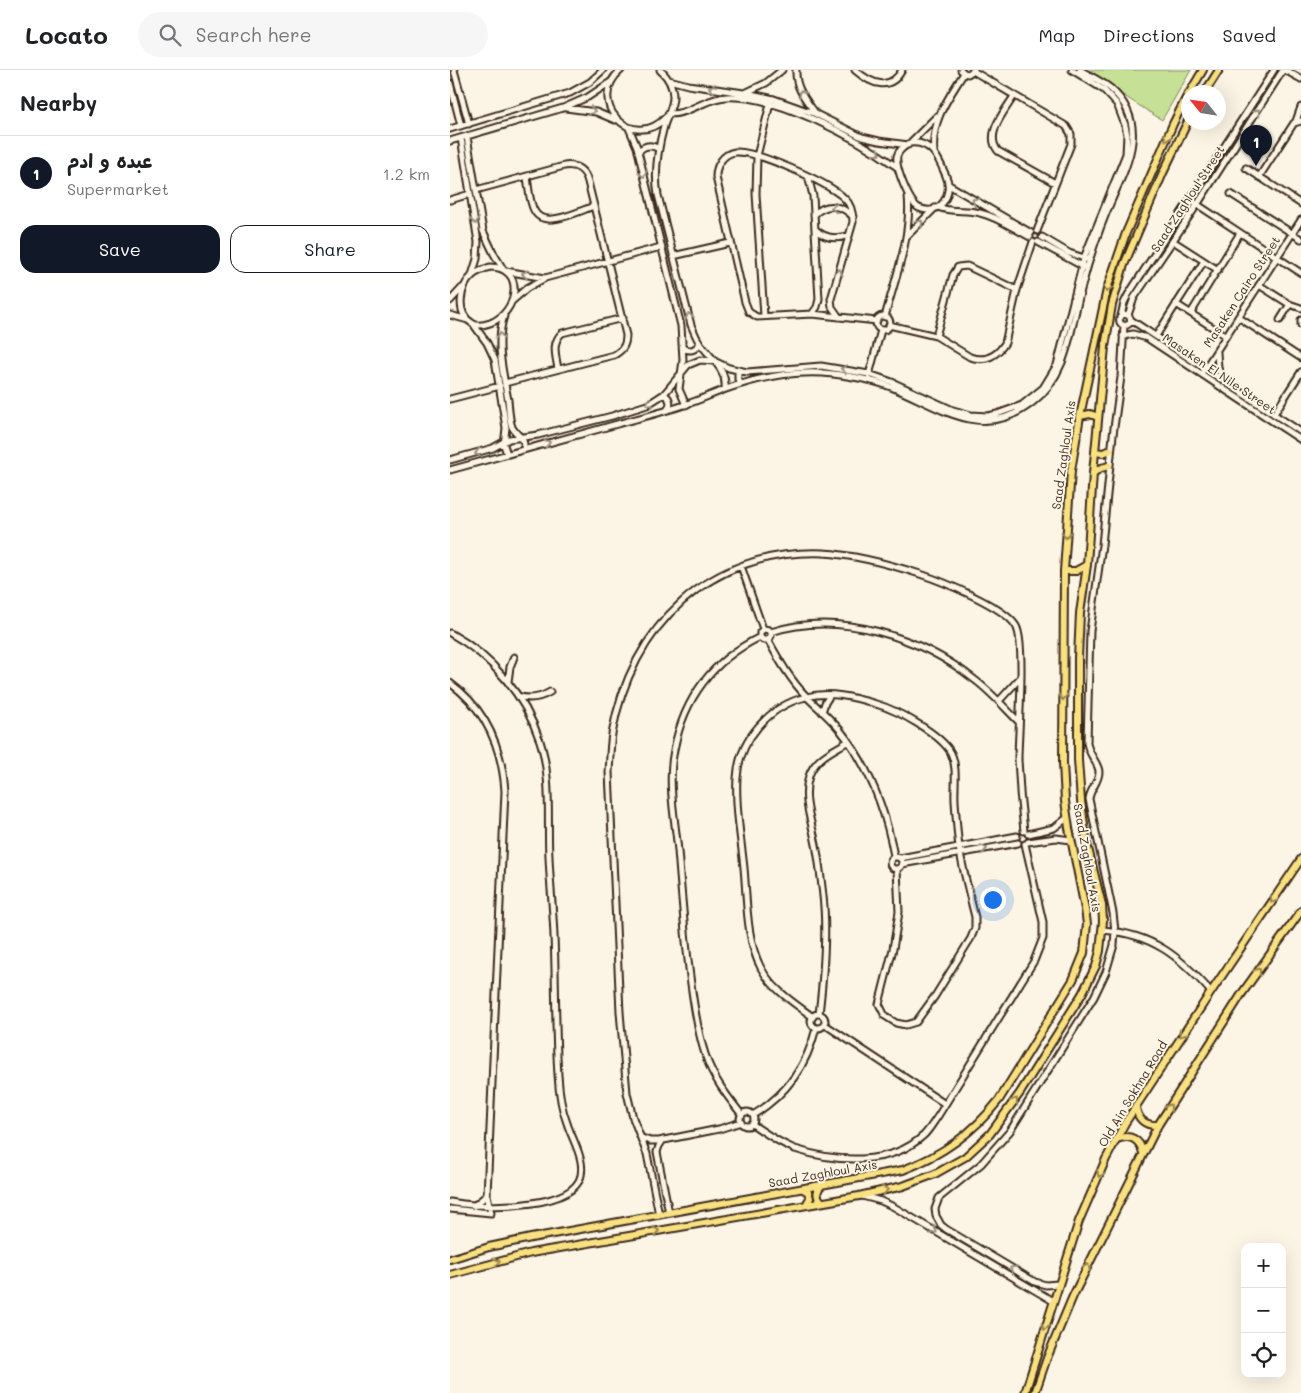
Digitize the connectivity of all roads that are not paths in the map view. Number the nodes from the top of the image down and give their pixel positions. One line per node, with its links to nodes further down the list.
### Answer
1 (454, 70): 34 (street)
2 (604, 70): 34 (street)
3 (621, 70): 19 (street)
4 (782, 70): 23 (street)
5 (796, 70): 30 (street, one-way to 5)
6 (855, 70): 7 (street)
7 (902, 70)
8 (974, 70): 16 (street); 24 (street)
9 (1072, 70): 79 (street)
10 (1080, 70): 79 (street)
11 (1203, 70): 21 (main road, Saad Zaghloul Axis)
12 (1219, 70): 22 (main road)
13 (1274, 70): 58 (street, Saad Zaghloul Street)
14 (1284, 70): 17 (street); 60 (street, Saad Zaghloul Street, one-way to 14)
15 (661, 71): 18 (street)
16 (962, 72): 31 (street)
17 (1301, 79)
18 (669, 80): 23 (street, one-way to 18); 29 (street)
19 (612, 81): 27 (street); 33 (street)
20 (450, 83): 35 (street)
21 (1194, 85)
22 (1209, 85)
23 (746, 93): 30 (street)
24 (1014, 96): 51 (street); 51 (street)
25 (770, 104): 29 (street); 45 (street); 46 (street, one-way to 46)
26 (1301, 107): 32 (street)
27 (563, 108): 33 (street, one-way to 33); 39 (street)
28 (1181, 108): 144 (main road, Saad Zaghloul Axis, one-way to 144)
29 (668, 114): 36 (street); 42 (street)
30 (816, 114): 41 (street)
31 (940, 114): 41 (street); 44 (street)
32 (1298, 121): 49 (street)
33 (618, 122): 36 (street)
34 (470, 124): 35 (street)
35 (461, 126): 37 (street)
36 (629, 128): 43 (street)
37 (450, 129)
38 (1184, 130): 145 (main road, Saad Zaghloul Axis)
39 (464, 137): 40 (street); 53 (street); 55 (street)
40 (450, 141)
41 (909, 144): 44 (street); 46 (street)
42 (659, 149): 43 (street); 77 (street)
43 (638, 152): 76 (street, one-way to 76)
44 (934, 152): 52 (street)
45 (757, 156): 48 (street); 75 (street); 102 (street)
46 (898, 166): 54 (street)
47 (1246, 168): 49 (street)
48 (808, 176): 63 (street); 64 (street)
49 (1259, 176): 59 (street)
50 (527, 178): 53 (street); 61 (street); 61 (street)
51 (1055, 183): 69 (street)
52 (949, 185): 62 (street); 69 (street, one-way to 52)
53 (476, 190): 83 (street)
54 (908, 193): 62 (street); 71 (street)
55 (470, 194): 57 (street); 86 (street, one-way to 86)
56 (1231, 194): 68 (street)
57 (450, 200)
58 (1190, 200): 60 (street); 88 (street, Saad Zaghloul Street)
59 (1301, 204)
60 (1197, 205): 67 (street); 74 (street, Saad Zaghloul Street)
61 (594, 206): 81 (street)
62 (936, 208): 69 (street); 71 (street, one-way to 62)
63 (814, 215): 64 (street, one-way to 63); 66 (street)
64 (853, 218): 70 (street)
65 (1301, 220): 68 (street, Masaken Cairo Street)
66 (814, 229): 70 (street); 99 (street)
67 (1240, 233): 78 (street); 84 (street)
68 (1292, 233): 72 (street); 78 (street, Masaken Cairo Street)
69 (1033, 234): 73 (street); 73 (street)
70 (849, 235): 104 (street, one-way to 70)
71 (906, 238): 105 (street)
72 (1301, 239)
73 (1038, 241): 79 (street); 82 (street); 92 (street)
74 (1173, 241): 80 (street); 89 (street, Saad Zaghloul Street)
75 (730, 243): 77 (street); 102 (street)
76 (661, 248): 81 (street); 123 (street)
77 (674, 256): 122 (street, one-way to 77)
78 (1277, 257): 85 (street); 90 (street, Masaken Cairo Street)
79 (1087, 259): 82 (street)
80 (1204, 261): 84 (street); 95 (street)
81 (608, 262): 87 (street); 108 (street)
82 (1084, 268): 132 (street); 134 (street)
83 (505, 270): 86 (street); 87 (street, one-way to 83); 94 (street)
84 (1218, 270): 98 (street)
85 (1301, 273)
86 (472, 276): 91 (street)
87 (545, 278): 94 (street)
88 (1137, 280): 89 (street); 103 (street, Saad Zaghloul Street)
89 (1143, 284): 106 (street, Saad Zaghloul Street)
90 (1259, 285): 96 (street); 107 (street, Masaken Cairo Street)
91 (464, 286): 93 (street); 109 (street)
92 (1017, 290): 118 (street); 118 (street)
93 (450, 301)
94 (512, 301): 101 (street)
95 (1176, 304): 98 (street); 120 (street)
96 (1290, 304): 97 (street); 110 (street)
97 (1301, 308)
98 (1191, 313): 121 (street)
99 (812, 314): 102 (street); 104 (street)
100 (450, 315): 109 (street)
101 (504, 316): 113 (street); 137 (street, one-way to 101)
102 (764, 316)
103 (1121, 316): 106 (street); 115 (street)
104 (839, 317): 112 (street)
105 (885, 317): 112 (street); 114 (street)
106 (1129, 317): 115 (street); 120 (street, Masaken El Nile Street)
107 (1238, 317): 121 (street, Masaken Cairo Street); 125 (street)
108 (623, 318): 127 (street); 127 (street)
109 (468, 320): 113 (street)
110 (1280, 320)
111 (1301, 320): 116 (street)
112 (877, 321): 117 (street)
113 (473, 324): 137 (street)
114 (889, 325): 117 (street); 118 (street)
115 (1124, 325): 119 (street)
116 (1301, 325)
117 (881, 330): 132 (street)
118 (936, 336)
119 (1123, 336): 133 (street, Masaken El Nile Street); 151 (street)
120 (1156, 336): 128 (street, Masaken El Nile Street)
121 (1226, 336): 124 (street, Masaken Cairo Street)
122 (700, 343): 123 (street); 126 (street)
123 (683, 348): 131 (street)
124 (1218, 348): 128 (street, Masaken Cairo Street); 135 (street)
125 (1301, 358)
126 (714, 361): 129 (street); 131 (street); 138 (street)
127 (558, 368): 137 (street)
128 (1205, 369): 133 (street, Masaken Cairo Street); 135 (street, Masaken El Nile Street)
129 (738, 371): 132 (street, one-way to 129); 136 (street)
130 (1301, 372): 143 (street)
131 (681, 373): 139 (street); 141 (street)
132 (869, 374): 134 (street)
133 (1201, 375): 149 (street, Masaken El Nile Street)
134 (868, 380): 136 (street)
135 (1225, 382): 143 (street, Masaken El Nile Street)
136 (741, 384): 138 (street)
137 (502, 385): 140 (street); 147 (street); 148 (street)
138 (725, 389): 141 (street)
139 (664, 394): 142 (street); 147 (street, one-way to 147)
140 (450, 399)
141 (686, 405): 142 (street)
142 (667, 410): 150 (street, one-way to 142)
143 (1274, 414): 146 (street, Masaken El Nile Street)
144 (1080, 416): 145 (main road); 160 (main road, Saad Zaghloul Axis, one-way to 160)
145 (1098, 417): 152 (main road, Saad Zaghloul Axis)
146 (1301, 432)
147 (522, 438): 148 (street); 150 (street)
148 (505, 440): 153 (street); 154 (street, one-way to 154)
149 (1301, 440)
150 (524, 449): 153 (street)
151 (1111, 450): 152 (main road); 155 (street)
152 (1095, 452): 157 (main road, Saad Zaghloul Axis)
153 (507, 454): 156 (street)
154 (450, 460)
155 (1109, 466): 157 (main road); 191 (street)
156 (450, 470)
157 (1093, 473): 158 (main road, Saad Zaghloul Axis)
158 (1087, 565): 160 (main road); 190 (main road, Saad Zaghloul Axis)
159 (741, 566): 161 (street); 167 (street); 203 (street)
160 (1064, 571): 178 (main road, Saad Zaghloul Axis, one-way to 178)
161 (763, 629): 162 (street); 164 (street)
162 (771, 632): 165 (street); 174 (street)
163 (450, 633): 169 (street)
164 (760, 637): 165 (street); 198 (street)
165 (768, 640): 173 (street)
166 (514, 657): 169 (street)
167 (1020, 678): 174 (street); 176 (street)
168 (450, 683): 211 (street)
169 (508, 683): 172 (street)
170 (550, 692): 172 (street)
171 (830, 695): 173 (street); 175 (street); 184 (street)
172 (518, 696): 217 (street)
173 (806, 696): 175 (street); 193 (street)
174 (999, 701): 176 (street)
175 (822, 712): 177 (street)
176 (1019, 722): 179 (street)
177 (847, 742): 186 (street); 193 (street)
178 (1067, 818): 179 (street); 181 (main road, Saad Zaghloul Axis)
179 (1026, 833): 180 (street); 183 (street)
180 (1017, 836): 182 (street); 184 (street)
181 (1071, 840): 183 (street); 209 (main road, Saad Zaghloul Axis)
182 (1018, 843): 183 (street); 185 (street, one-way to 182)
183 (1027, 843): 196 (street)
184 (959, 846): 185 (street); 186 (street)
185 (960, 853): 186 (street); 188 (street)
186 (899, 859): 188 (street); 188 (street)
187 (1301, 859): 192 (main road, Old Ain Sokhna Road, one-way to 192)
188 (897, 869)
189 (1301, 911): 202 (main road, one-way to 189)
190 (1103, 930): 191 (street); 212 (main road, Saad Zaghloul Axis, one-way to 190)
191 (1115, 931): 192 (street); 223 (street, one-way to 191)
192 (1210, 992): 197 (main road, Old Ain Sokhna Road, one-way to 197)
193 (816, 1016): 194 (street); 195 (street)
194 (824, 1024): 195 (street); 196 (street)
195 (816, 1028): 199 (street)
196 (945, 1104): 201 (street)
197 (1136, 1106): 202 (main road); 204 (main road, Old Ain Sokhna Road)
198 (742, 1115): 199 (street); 200 (street)
199 (753, 1115): 201 (street)
200 (741, 1122): 201 (street); 205 (street)
201 (752, 1124)
202 (1158, 1125): 207 (main road)
203 (641, 1138): 205 (street); 208 (street)
204 (1117, 1139): 207 (main road); 223 (main road, Old Ain Sokhna Road, one-way to 223)
205 (664, 1140): 206 (street)
206 (657, 1152): 208 (street); 219 (street)
207 (1143, 1153): 226 (main road, one-way to 207)
208 (647, 1154): 220 (street)
209 (822, 1185): 210 (main road, Saad Zaghloul Axis); 214 (main road)
210 (803, 1189): 215 (main road); 219 (main road, Saad Zaghloul Axis)
211 (487, 1195): 216 (street); 217 (street)
212 (859, 1196): 214 (main road, Saad Zaghloul Axis); 224 (street, one-way to 224)
213 (450, 1202): 216 (street)
214 (821, 1202): 215 (main road, Saad Zaghloul Axis)
215 (806, 1205): 222 (main road, Saad Zaghloul Axis, one-way to 215)
216 (474, 1206): 217 (street)
217 (490, 1207): 218 (street)
218 (450, 1209)
219 (669, 1213): 220 (main road, Saad Zaghloul Axis)
220 (659, 1214): 221 (main road, Saad Zaghloul Axis)
221 (450, 1259)
222 (450, 1275)
223 (1058, 1284): 224 (main road, Old Ain Sokhna Road)
224 (1053, 1301): 225 (main road, Old Ain Sokhna Road, one-way to 225)
225 (1024, 1393)
226 (1035, 1393)

